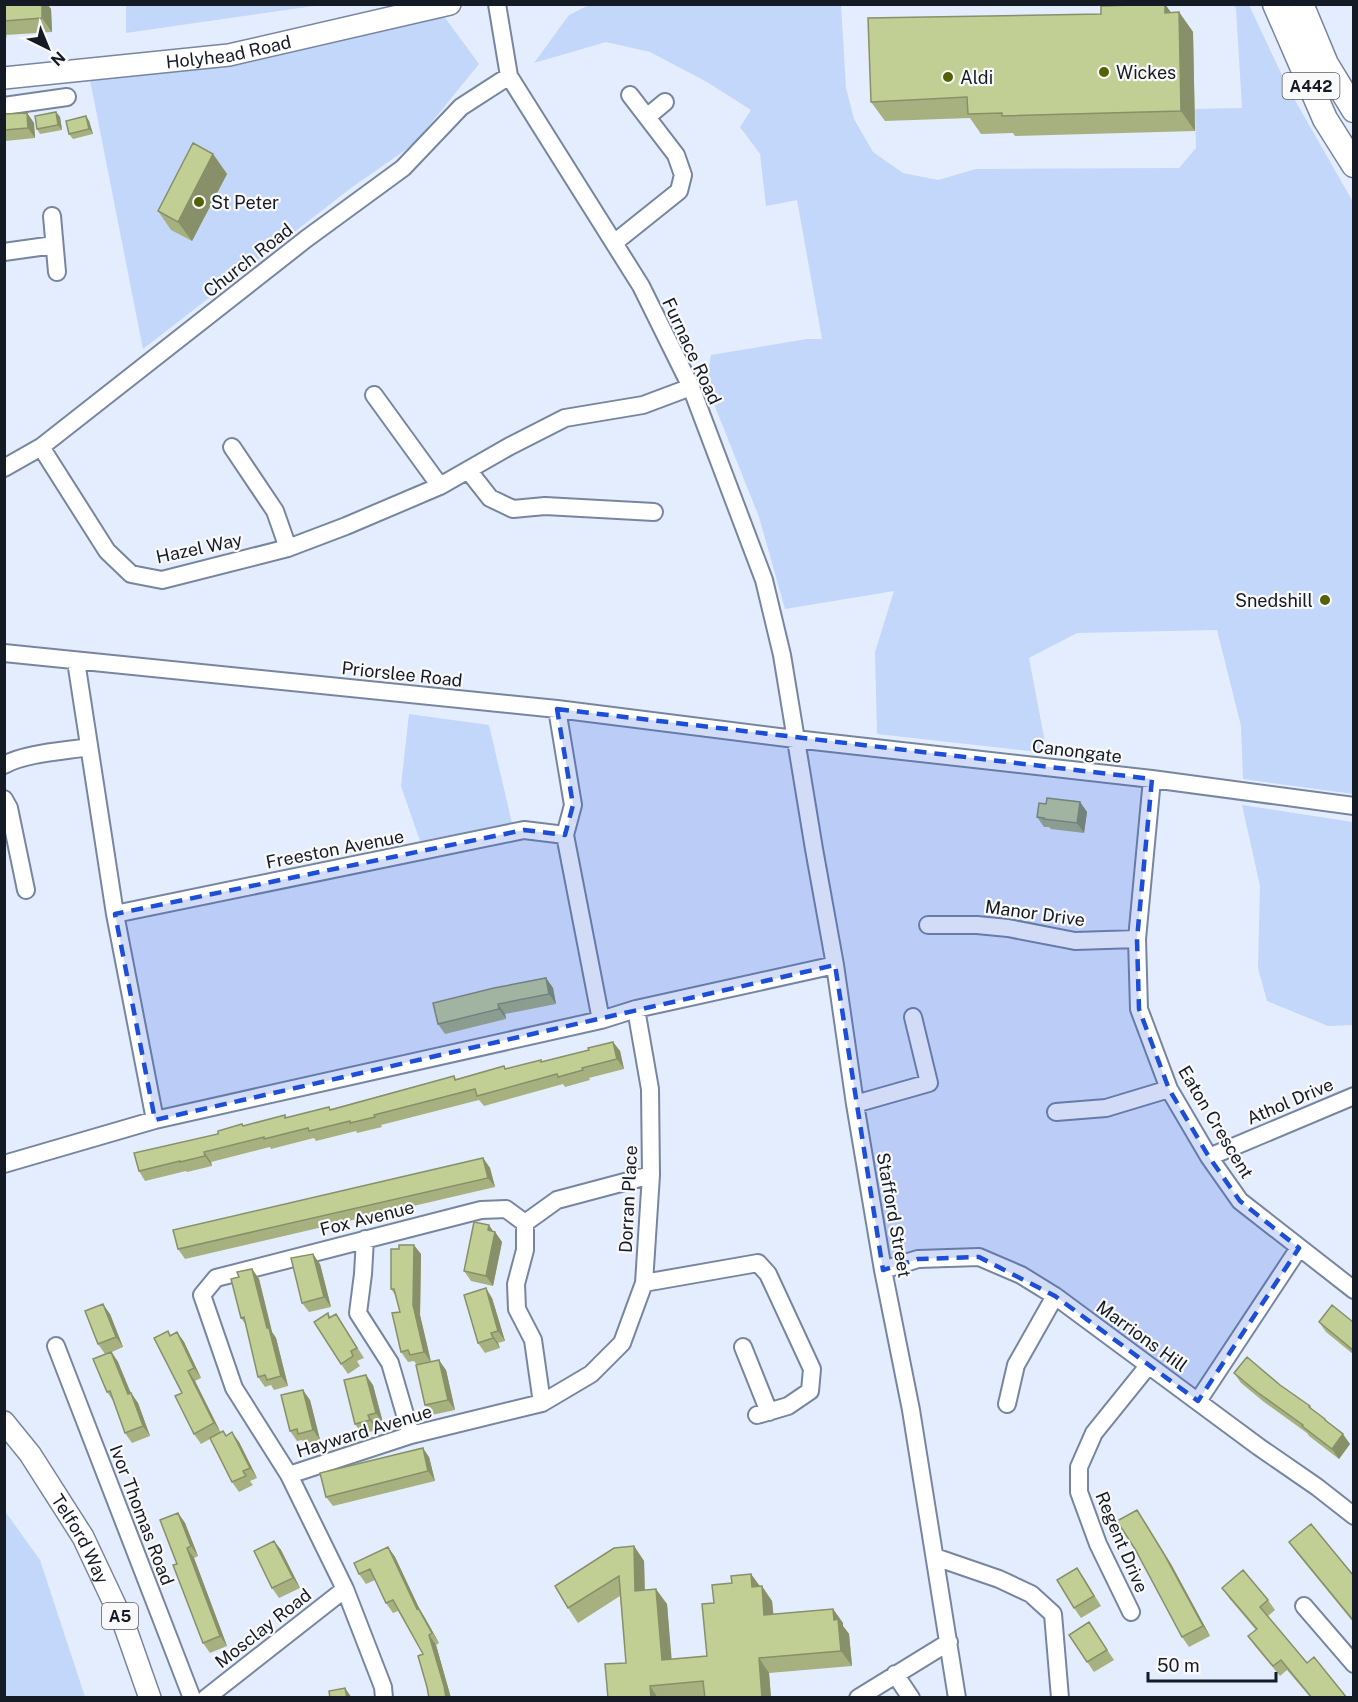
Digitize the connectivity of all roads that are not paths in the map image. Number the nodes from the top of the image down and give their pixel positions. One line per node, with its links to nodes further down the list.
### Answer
1 (450, 4): 6 (main road, Holyhead Road)
2 (497, 4): 5 (street, Furnace Road)
3 (1275, 4): 13 (highway, A442)
4 (1301, 4): 11 (highway, A442)
5 (509, 76): 15 (street, Furnace Road); 21 (street, Church Road)
6 (4, 78)
7 (630, 94): 12 (street)
8 (67, 97): 10 (street)
9 (665, 102): 12 (street)
10 (4, 106)
11 (1353, 110)
12 (647, 117): 15 (street)
13 (1353, 165)
14 (52, 216): 16 (street)
15 (614, 243): 19 (street, Furnace Road)
16 (54, 245): 17 (street); 18 (street)
17 (4, 252)
18 (57, 272)
19 (691, 387): 24 (street, Hazel Way); 31 (street, Furnace Road)
20 (374, 395): 25 (street)
21 (41, 447): 23 (street, Church Road); 27 (street, Hazel Way)
22 (232, 447): 27 (street)
23 (4, 468)
24 (468, 470): 25 (street, Hazel Way); 26 (street)
25 (440, 486): 27 (street, Hazel Way)
26 (654, 512)
27 (288, 548)
28 (4, 652): 29 (street, Priorslee Road)
29 (76, 661): 30 (street, Priorslee Road); 32 (street)
30 (557, 709): 31 (street, Priorslee Road); 37 (street)
31 (795, 739): 34 (street, Canongate); 42 (street, Stafford Street)
32 (89, 747): 33 (street); 39 (street)
33 (4, 765)
34 (1152, 779): 36 (street, Canongate); 41 (street, Eaton Crescent)
35 (4, 799): 38 (street)
36 (1353, 806)
37 (565, 836): 39 (street, Freeston Avenue); 45 (street)
38 (26, 890)
39 (115, 914): 50 (street)
40 (928, 925): 41 (street, Manor Drive)
41 (1137, 939): 46 (street, Eaton Crescent)
42 (835, 965): 43 (street); 48 (street, Stafford Street)
43 (636, 1009): 45 (street); 53 (street, Dorran Place)
44 (913, 1017): 48 (street)
45 (601, 1020): 50 (street)
46 (1169, 1089): 49 (street); 51 (street, Eaton Crescent)
47 (1353, 1096): 51 (street, Athol Drive)
48 (855, 1104): 57 (street, Stafford Street)
49 (1056, 1112)
50 (155, 1120): 52 (street)
51 (1209, 1157): 56 (street, Eaton Crescent)
52 (4, 1164)
53 (651, 1175): 54 (street); 59 (street, Dorran Place)
54 (525, 1223): 55 (street, Fox Avenue); 67 (street)
55 (364, 1239): 58 (street, Fox Avenue); 70 (street)
56 (1299, 1248): 60 (street, Eaton Crescent); 66 (street)
57 (883, 1270): 61 (street, Marrions Hill); 73 (street, Stafford Street)
58 (216, 1278): 71 (street, Hayward Avenue)
59 (644, 1282): 63 (street); 65 (street, Dorran Place)
60 (1353, 1290)
61 (1055, 1296): 64 (street, Marrions Hill); 68 (street)
62 (56, 1346): 81 (street, Ivor Thomas Road)
63 (743, 1347)
64 (1148, 1366): 66 (street, Marrions Hill); 76 (street, Regent Drive)
65 (591, 1374): 67 (street, Hayward Avenue)
66 (1198, 1401): 72 (street, Marrions Hill)
67 (542, 1403): 70 (street, Hayward Avenue)
68 (1007, 1404)
69 (4, 1422): 80 (main road, Telford Way / A5)
70 (411, 1435): 71 (street, Hayward Avenue)
71 (289, 1475): 74 (street)
72 (1353, 1516)
73 (935, 1557): 77 (street, Stafford Street); 87 (street)
74 (345, 1588): 82 (street, Mosclay Road); 83 (street)
75 (1304, 1606): 78 (street)
76 (1131, 1612)
77 (949, 1642): 79 (street); 86 (street, Stafford Street)
78 (1353, 1664)
79 (895, 1674): 84 (street); 85 (street)
80 (150, 1698)
81 (192, 1698)
82 (206, 1698)
83 (384, 1698)
84 (858, 1698)
85 (911, 1698)
86 (957, 1698)
87 (1060, 1698)

